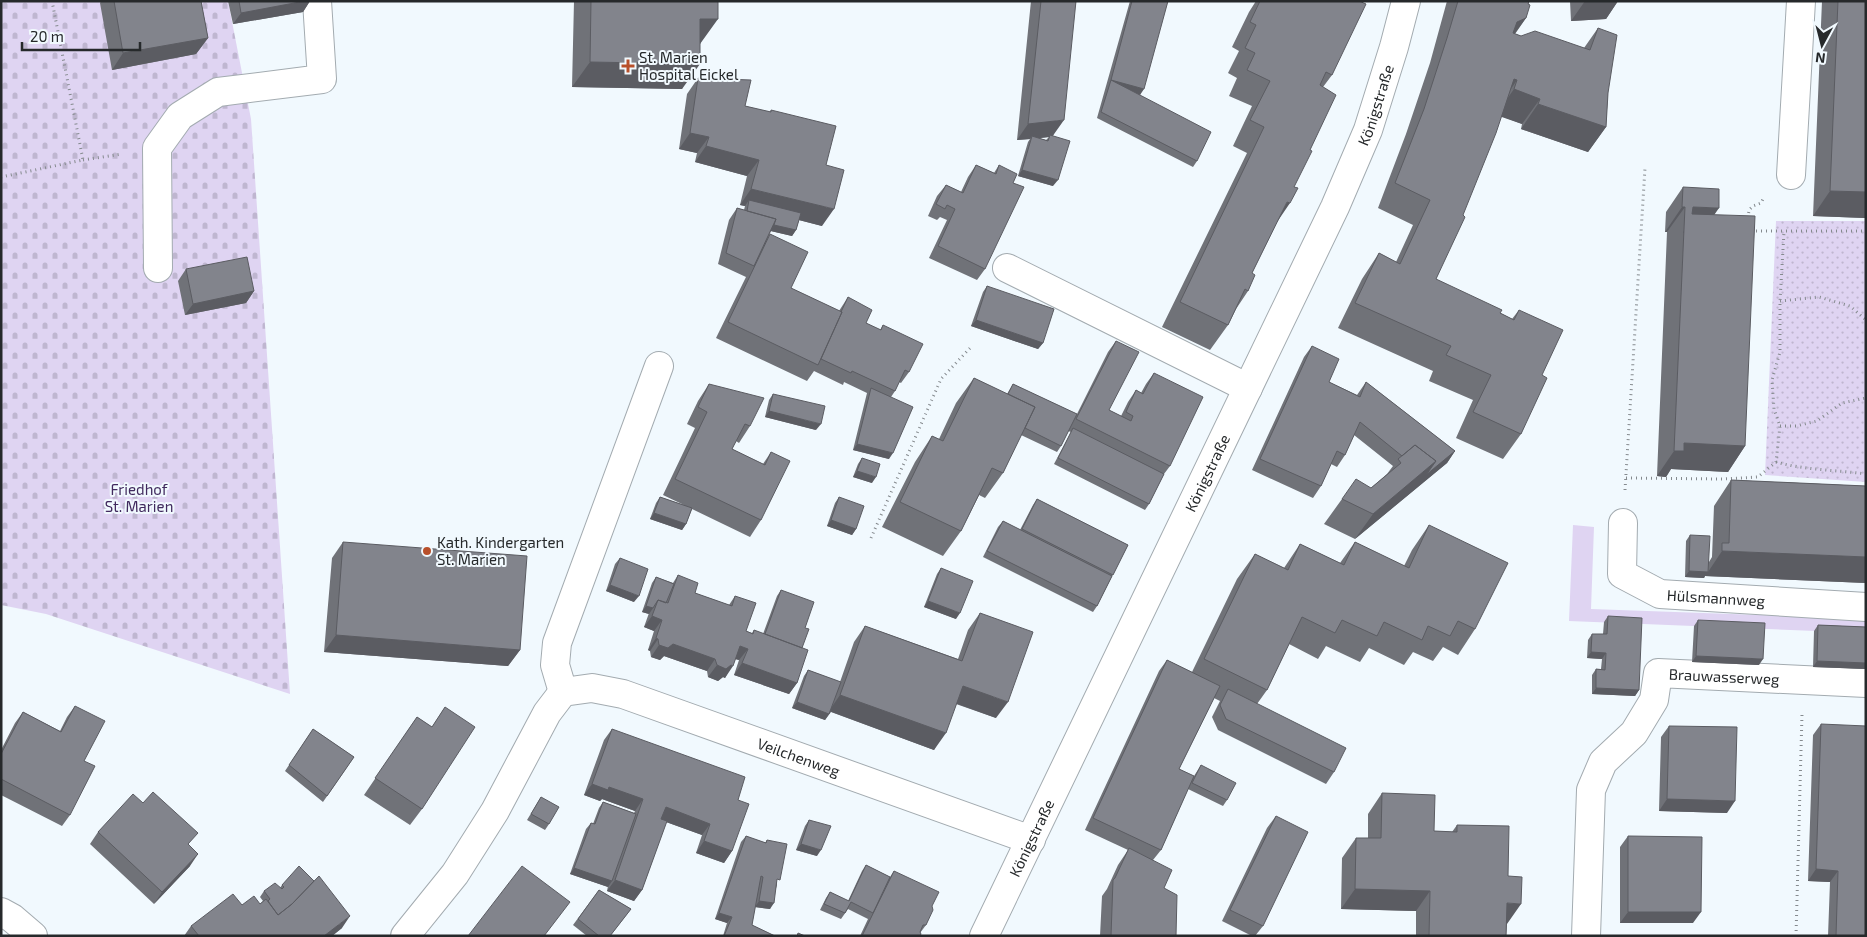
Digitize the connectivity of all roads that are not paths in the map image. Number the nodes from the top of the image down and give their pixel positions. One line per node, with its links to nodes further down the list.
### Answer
1 (317, 1): 5 (street)
2 (1406, 1): 8 (street, Königstraße)
3 (1801, 1): 4 (street)
4 (1791, 174)
5 (158, 268)
6 (1007, 268): 8 (street)
7 (659, 366): 12 (street)
8 (1248, 388): 13 (street, Königstraße)
9 (1623, 523): 10 (street, Hülsmannweg)
10 (1866, 607)
11 (1866, 683): 18 (street, Brauwasserweg)
12 (563, 692): 13 (street, Veilchenweg); 16 (street)
13 (1031, 840): 17 (street, Königstraße)
14 (1, 912): 15 (street)
15 (33, 936)
16 (405, 936)
17 (984, 936)
18 (1586, 936)

